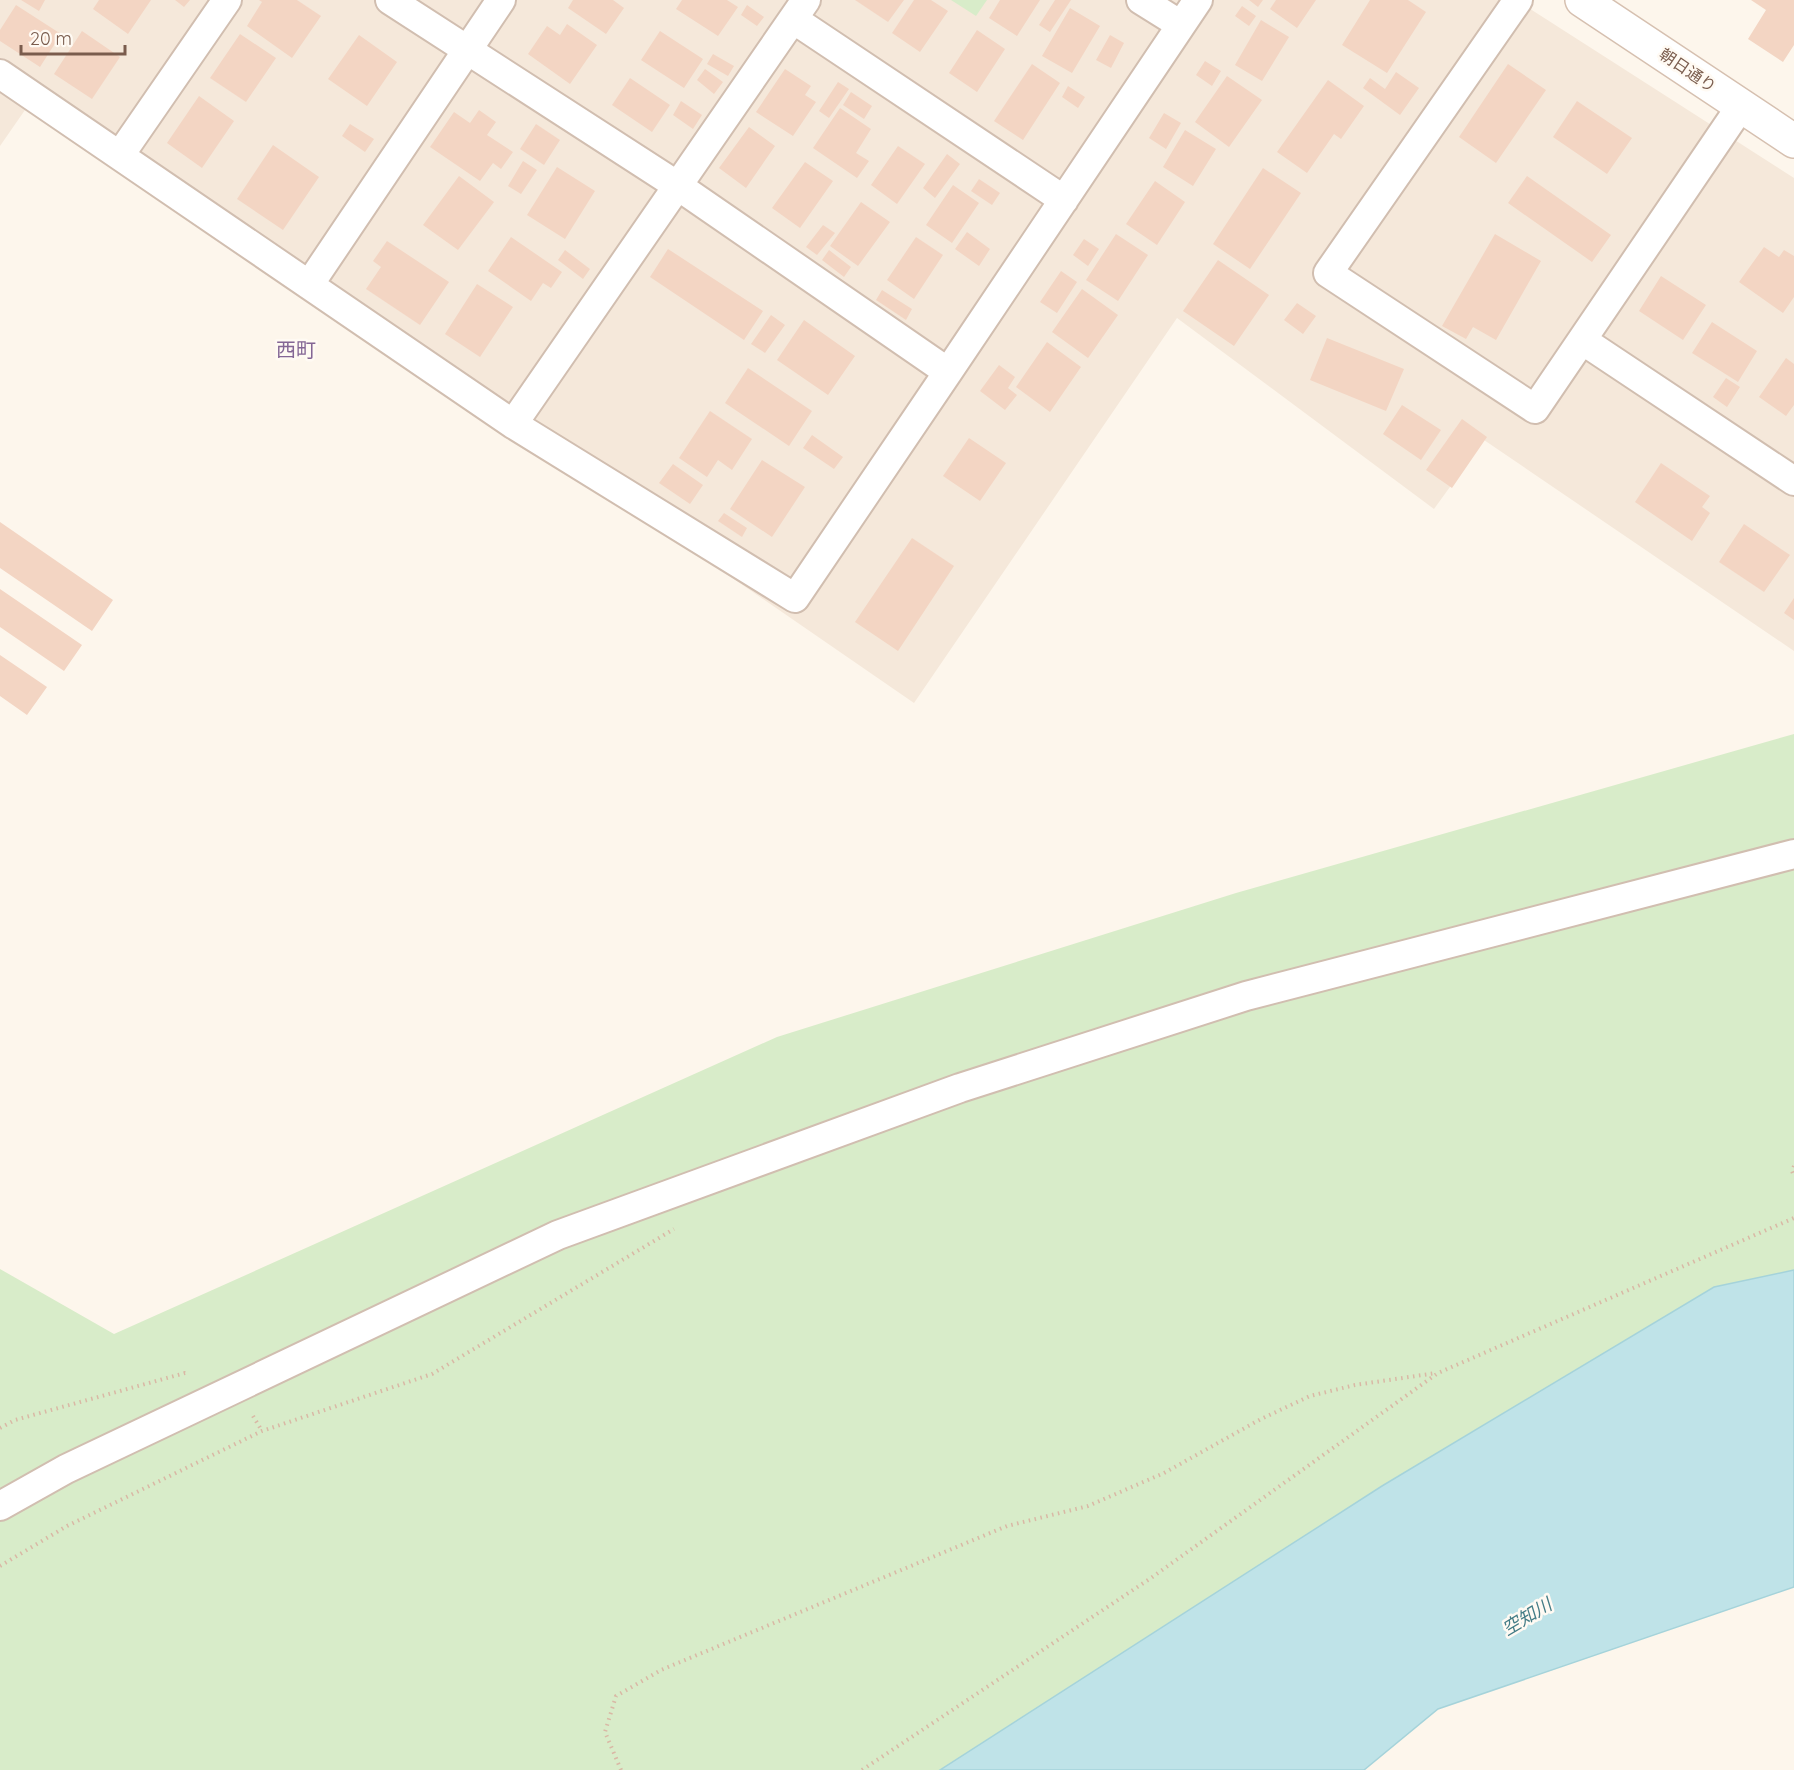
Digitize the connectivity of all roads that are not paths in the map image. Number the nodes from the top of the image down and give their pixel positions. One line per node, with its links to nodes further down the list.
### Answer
1 (227, 0): 14 (street)
2 (390, 0): 10 (street)
3 (501, 0): 10 (street)
4 (1141, 0): 9 (street)
5 (1198, 0): 9 (street)
6 (1518, 0): 18 (street)
7 (1582, 0): 12 (street, 朝日通り)
8 (800, 10): 15 (street); 16 (street)
9 (1181, 26): 16 (street)
10 (468, 50): 15 (street); 17 (street)
11 (0, 74): 14 (street)
12 (1741, 106): 13 (street, 朝日通り); 18 (street)
13 (1794, 141)
14 (120, 155): 17 (street)
15 (678, 186): 19 (street); 20 (street)
16 (1064, 200): 19 (street)
17 (309, 285): 20 (street)
18 (1582, 340): 21 (street)
19 (948, 372): 20 (street)
20 (513, 424)
21 (1794, 480)
22 (1794, 854): 23 (street)
23 (0, 1506)

